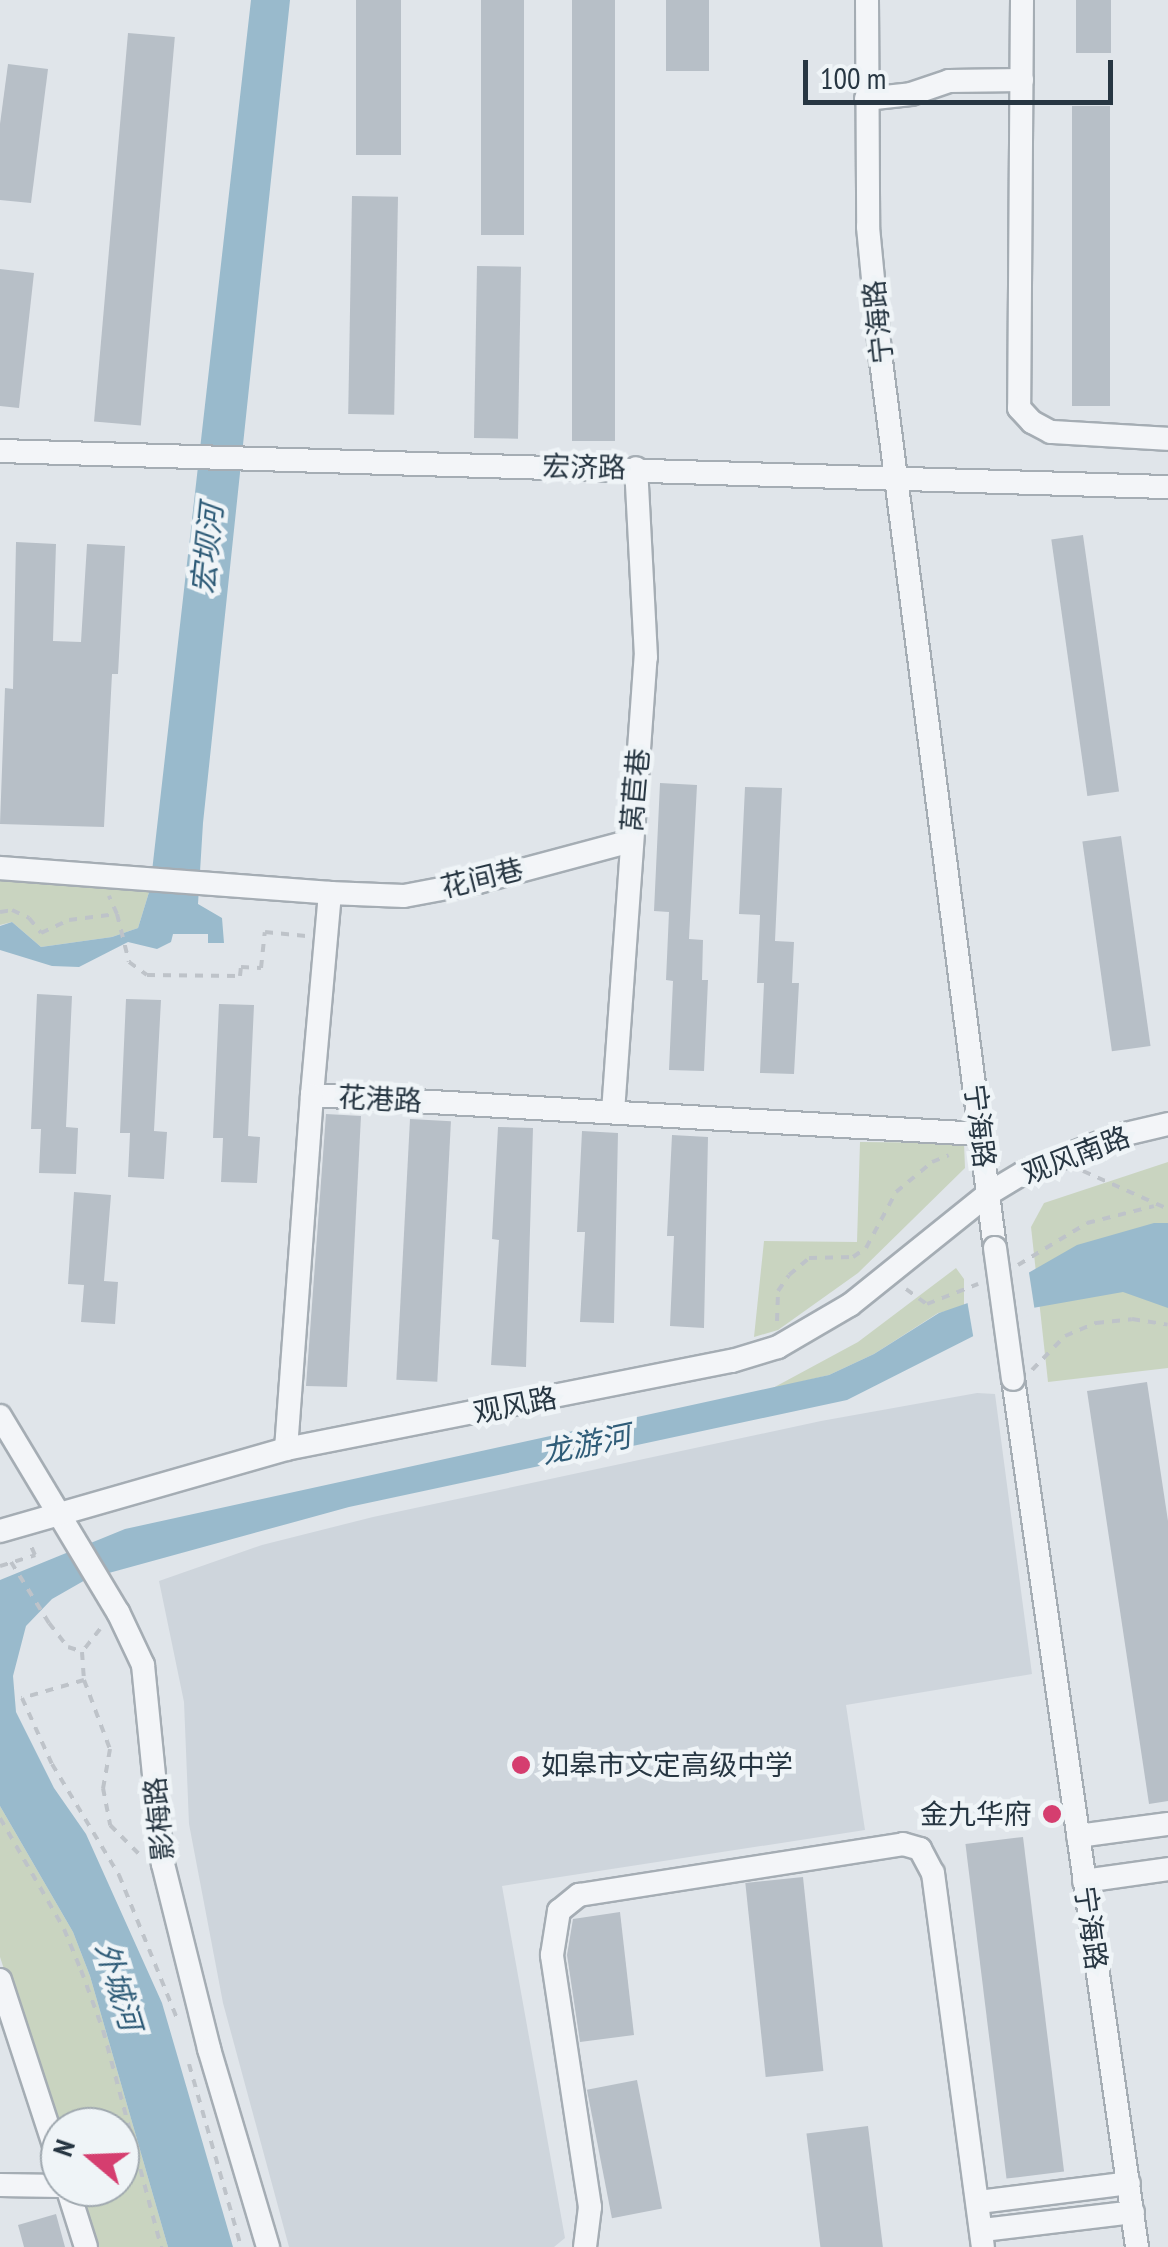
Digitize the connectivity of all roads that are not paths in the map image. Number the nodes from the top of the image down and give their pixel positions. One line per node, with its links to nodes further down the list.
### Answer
1 (867, 0): 4 (street, 宁海路)
2 (1022, 0): 3 (street)
3 (1022, 80): 4 (street); 5 (street)
4 (866, 98): 8 (street, 宁海路)
5 (1168, 439)
6 (0, 451): 7 (street, 宏济路)
7 (636, 468): 8 (street, 宏济路); 10 (street, 莴苣巷)
8 (898, 477): 9 (street, 宏济路); 16 (street, 宁海路)
9 (1168, 487)
10 (631, 840): 12 (street, 花间巷); 14 (street, 莴苣巷)
11 (0, 868): 12 (street)
12 (330, 893): 13 (street, 花港路)
13 (312, 1095): 14 (street, 花港路); 19 (street)
14 (613, 1112): 16 (street, 花港路)
15 (1168, 1124): 17 (street, 观风南路)
16 (982, 1140): 17 (street, 宁海路)
17 (988, 1194): 19 (street, 观风路); 23 (street, 宁海路, bridge)
18 (0, 1416): 20 (street, 影梅路)
19 (286, 1448): 20 (street, 观风路)
20 (61, 1512): 21 (street, 观风路); 36 (street, 影梅路)
21 (11, 1527)
22 (1168, 1824): 23 (street)
23 (1078, 1836): 25 (street, 宁海路)
24 (1168, 1869): 25 (street)
25 (1084, 1881): 29 (street, 宁海路)
26 (0, 1980): 27 (street)
27 (41, 2107)
28 (0, 2184): 30 (street)
29 (1129, 2184): 31 (street); 33 (street, 宁海路)
30 (40, 2186)
31 (979, 2202): 34 (street); 37 (street)
32 (71, 2207): 35 (street)
33 (1133, 2212): 34 (street); 38 (street, 宁海路)
34 (983, 2238)
35 (86, 2247)
36 (268, 2247)
37 (585, 2247)
38 (1137, 2247)

